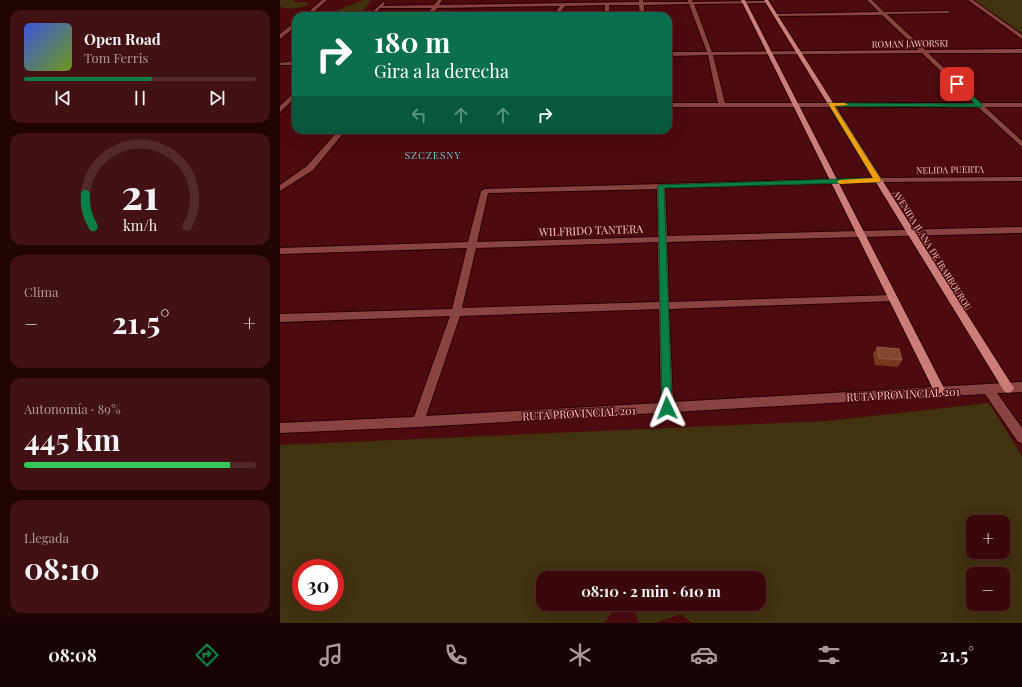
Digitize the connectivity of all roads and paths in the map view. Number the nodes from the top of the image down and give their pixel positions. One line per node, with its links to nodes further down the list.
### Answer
1 (325, 0): 18 (street)
2 (385, 0): 14 (street)
3 (440, 0): 15 (street)
4 (489, 0): 17 (street)
5 (540, 0): 16 (street)
6 (869, 0): 25 (street)
7 (970, 0): 29 (street)
8 (744, 1): 9 (street); 11 (street); 35 (main road)
9 (767, 1): 26 (main road, AVENIDA JUANA DE IBARBOUROU)
10 (641, 2): 11 (street); 13 (street); 23 (street)
11 (691, 2): 34 (street)
12 (563, 5): 13 (street); 16 (street); 21 (street)
13 (608, 5): 22 (street)
14 (379, 7): 15 (street); 19 (street)
15 (434, 7): 17 (street); 20 (street)
16 (536, 8): 17 (street)
17 (485, 9)
18 (311, 12)
19 (374, 12)
20 (431, 12)
21 (558, 12)
22 (607, 12)
23 (642, 12)
24 (948, 12): 25 (street)
25 (883, 13): 26 (street); 31 (street)
26 (775, 15): 32 (main road, AVENIDA JUANA DE IBARBOUROU)
27 (292, 27): 28 (street)
28 (280, 37)
29 (1022, 37)
30 (1022, 51): 31 (street, ROMAN JAWORSKI)
31 (923, 52): 32 (street, ROMAN JAWORSKI); 44 (street)
32 (799, 53): 35 (street, ROMAN JAWORSKI); 41 (main road, AVENIDA JUANA DE IBARBOUROU)
33 (672, 54): 34 (street, ROMAN JAWORSKI)
34 (710, 54): 35 (street, ROMAN JAWORSKI); 39 (street)
35 (770, 54): 40 (main road)
36 (292, 63): 37 (street)
37 (281, 64)
38 (292, 97): 45 (street)
39 (722, 105): 40 (street); 43 (street)
40 (796, 105): 41 (street); 50 (main road)
41 (830, 105): 44 (street); 49 (main road, AVENIDA JUANA DE IBARBOUROU)
42 (1022, 105): 44 (street)
43 (672, 106)
44 (980, 106): 47 (street)
45 (280, 110)
46 (340, 134): 52 (street)
47 (1022, 145)
48 (1022, 179): 49 (street, NELIDA PUERTA)
49 (878, 180): 50 (street, NELIDA PUERTA); 55 (main road, AVENIDA JUANA DE IBARBOUROU)
50 (834, 182): 51 (street, NELIDA PUERTA); 54 (main road)
51 (661, 186): 56 (street); 57 (street, NELIDA PUERTA)
52 (280, 189)
53 (1022, 230): 55 (street, WILFRIDO TANTERA)
54 (860, 233): 55 (street, WILFRIDO TANTERA); 56 (street, WILFRIDO TANTERA); 59 (main road)
55 (912, 233): 64 (main road, AVENIDA JUANA DE IBARBOUROU)
56 (662, 239): 57 (street, WILFRIDO TANTERA); 60 (street)
57 (472, 246): 58 (street, WILFRIDO TANTERA); 61 (street)
58 (280, 251)
59 (893, 298): 60 (street); 66 (main road)
60 (664, 305): 61 (street); 67 (street)
61 (456, 313): 62 (street); 68 (street)
62 (280, 318)
63 (1022, 387): 64 (street, RUTA PROVINCIAL 201)
64 (1008, 388): 65 (street, RUTA PROVINCIAL 201)
65 (988, 389): 66 (street, RUTA PROVINCIAL 201); 70 (street)
66 (940, 392): 67 (street, RUTA PROVINCIAL 201)
67 (667, 408): 68 (street, RUTA PROVINCIAL 201)
68 (418, 422): 69 (street, RUTA PROVINCIAL 201)
69 (280, 428)
70 (1022, 438)

